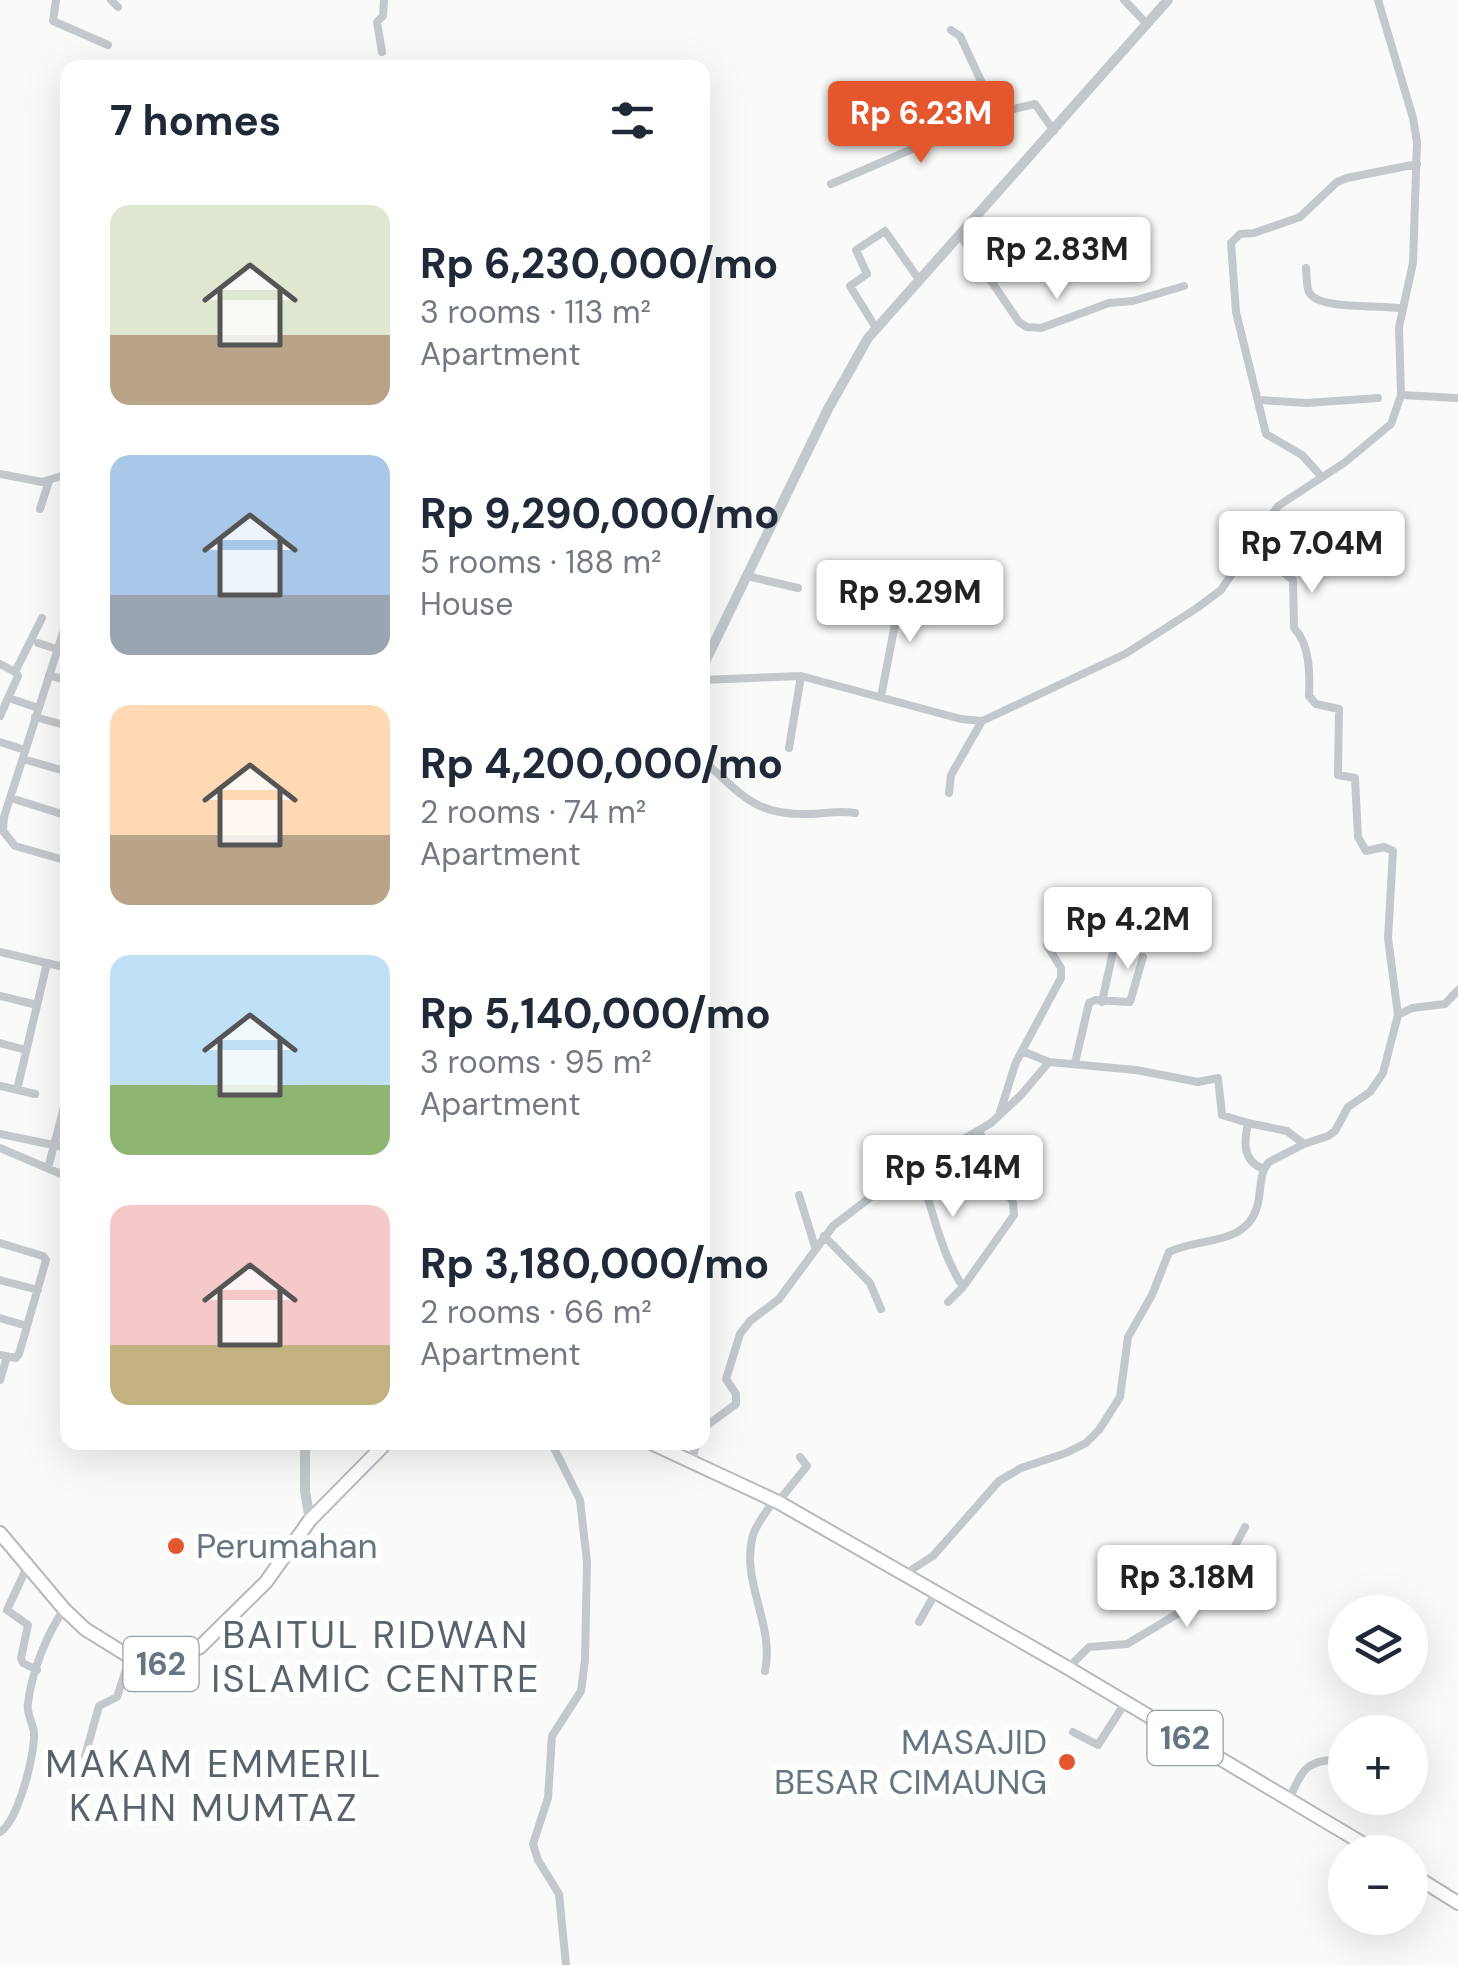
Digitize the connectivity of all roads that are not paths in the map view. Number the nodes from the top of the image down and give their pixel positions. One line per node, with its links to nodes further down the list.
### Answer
1 (56, 0): 8 (street)
2 (384, 0): 9 (street)
3 (1124, 0): 6 (street)
4 (1168, 0): 6 (street)
5 (1378, 0): 12 (street)
6 (1146, 24): 11 (street)
7 (951, 30): 10 (street)
8 (108, 45)
9 (382, 52)
10 (996, 113): 11 (street); 13 (street)
11 (1054, 131): 14 (street)
12 (1417, 164): 18 (street); 23 (street)
13 (831, 184)
14 (960, 236): 16 (street); 17 (street)
15 (1306, 268): 18 (street)
16 (920, 281): 19 (street); 19 (street)
17 (1184, 286)
18 (1402, 309): 20 (street)
19 (876, 328): 30 (street)
20 (1401, 395): 22 (street); 25 (street)
21 (1378, 398): 23 (street)
22 (1458, 398)
23 (1259, 400): 25 (street)
24 (0, 474): 27 (street)
25 (1321, 476): 29 (street)
26 (60, 477): 27 (street)
27 (50, 481): 28 (street)
28 (40, 509)
29 (1239, 564): 50 (street); 74 (street)
30 (747, 576): 32 (street); 37 (street)
31 (902, 587): 46 (street)
32 (798, 588)
33 (42, 618): 41 (street)
34 (710, 640): 37 (street)
35 (38, 643): 38 (street)
36 (60, 643): 38 (street)
37 (714, 643): 39 (street)
38 (57, 649): 42 (street)
39 (710, 651)
40 (0, 664): 41 (street)
41 (15, 672): 47 (street)
42 (49, 675): 44 (street); 48 (street)
43 (801, 676): 45 (street); 46 (street); 53 (street)
44 (60, 678)
45 (710, 680)
46 (881, 697): 50 (street)
47 (9, 698): 48 (street); 49 (street)
48 (37, 712): 51 (street); 54 (street)
49 (0, 716)
50 (982, 721): 57 (street)
51 (60, 722)
52 (0, 742): 54 (street)
53 (790, 748)
54 (24, 754): 55 (street); 58 (street)
55 (60, 769)
56 (710, 770): 60 (street)
57 (949, 794)
58 (11, 798): 59 (street); 61 (street)
59 (60, 813)
60 (855, 813)
61 (2, 817): 62 (street)
62 (1, 831): 63 (street)
63 (60, 859)
64 (1117, 934): 72 (street)
65 (1047, 945): 77 (street)
66 (0, 952): 68 (street)
67 (1143, 956): 72 (street)
68 (47, 964): 69 (street); 73 (street)
69 (60, 966)
70 (1458, 990): 74 (street)
71 (0, 996): 73 (street)
72 (1102, 1002): 79 (street)
73 (37, 1005): 76 (street)
74 (1398, 1015): 89 (street)
75 (0, 1043): 76 (street)
76 (26, 1050): 81 (street)
77 (1022, 1051): 78 (street); 83 (street)
78 (1048, 1062): 79 (street); 83 (street)
79 (1075, 1063): 84 (street)
80 (0, 1086): 81 (street)
81 (18, 1090): 82 (street)
82 (36, 1094)
83 (999, 1116): 86 (street)
84 (1248, 1122): 89 (street); 94 (street)
85 (60, 1124): 88 (street)
86 (979, 1130): 92 (street); 101 (street)
87 (0, 1134): 88 (street)
88 (55, 1144): 90 (street); 93 (street)
89 (1304, 1144): 94 (street)
90 (60, 1146)
91 (0, 1148): 93 (street)
92 (917, 1166): 97 (street); 101 (street)
93 (48, 1168): 95 (street)
94 (1263, 1169): 122 (street)
95 (60, 1173)
96 (799, 1194): 99 (street)
97 (824, 1236): 99 (street); 104 (street)
98 (0, 1243): 102 (street)
99 (815, 1246): 109 (street)
100 (0, 1280): 102 (street)
101 (963, 1287): 103 (street)
102 (38, 1290): 106 (street)
103 (948, 1302)
104 (881, 1309)
105 (0, 1318): 106 (street)
106 (28, 1326): 107 (street)
107 (4, 1356): 108 (street)
108 (0, 1380)
109 (710, 1423)
110 (305, 1450): 118 (street)
111 (369, 1450): 118 (main road, 162)
112 (555, 1450): 139 (street)
113 (668, 1450): 116 (main road, 162)
114 (695, 1450): 116 (street)
115 (800, 1457): 117 (street)
116 (692, 1460): 117 (main road, 162)
117 (776, 1501): 122 (main road, 162); 129 (street)
118 (310, 1520): 126 (main road, 162)
119 (1246, 1528): 127 (street)
120 (0, 1534): 121 (main road, 162)
121 (28, 1565): 124 (main road, 162); 128 (street)
122 (905, 1574): 123 (main road, 162)
123 (936, 1592): 125 (street); 127 (main road, 162)
124 (64, 1609): 126 (main road, 162); 128 (street)
125 (919, 1622)
126 (130, 1657): 133 (street)
127 (1068, 1668): 130 (main road, 162)
128 (37, 1670): 135 (street)
129 (765, 1671)
130 (1125, 1703): 131 (street); 134 (main road, 162)
131 (1073, 1732)
132 (1328, 1761): 134 (street)
133 (89, 1766)
134 (1289, 1799): 136 (main road, 162)
135 (0, 1832)
136 (1349, 1835)
137 (1428, 1883): 138 (main road)
138 (1458, 1902)
139 (566, 1965)

